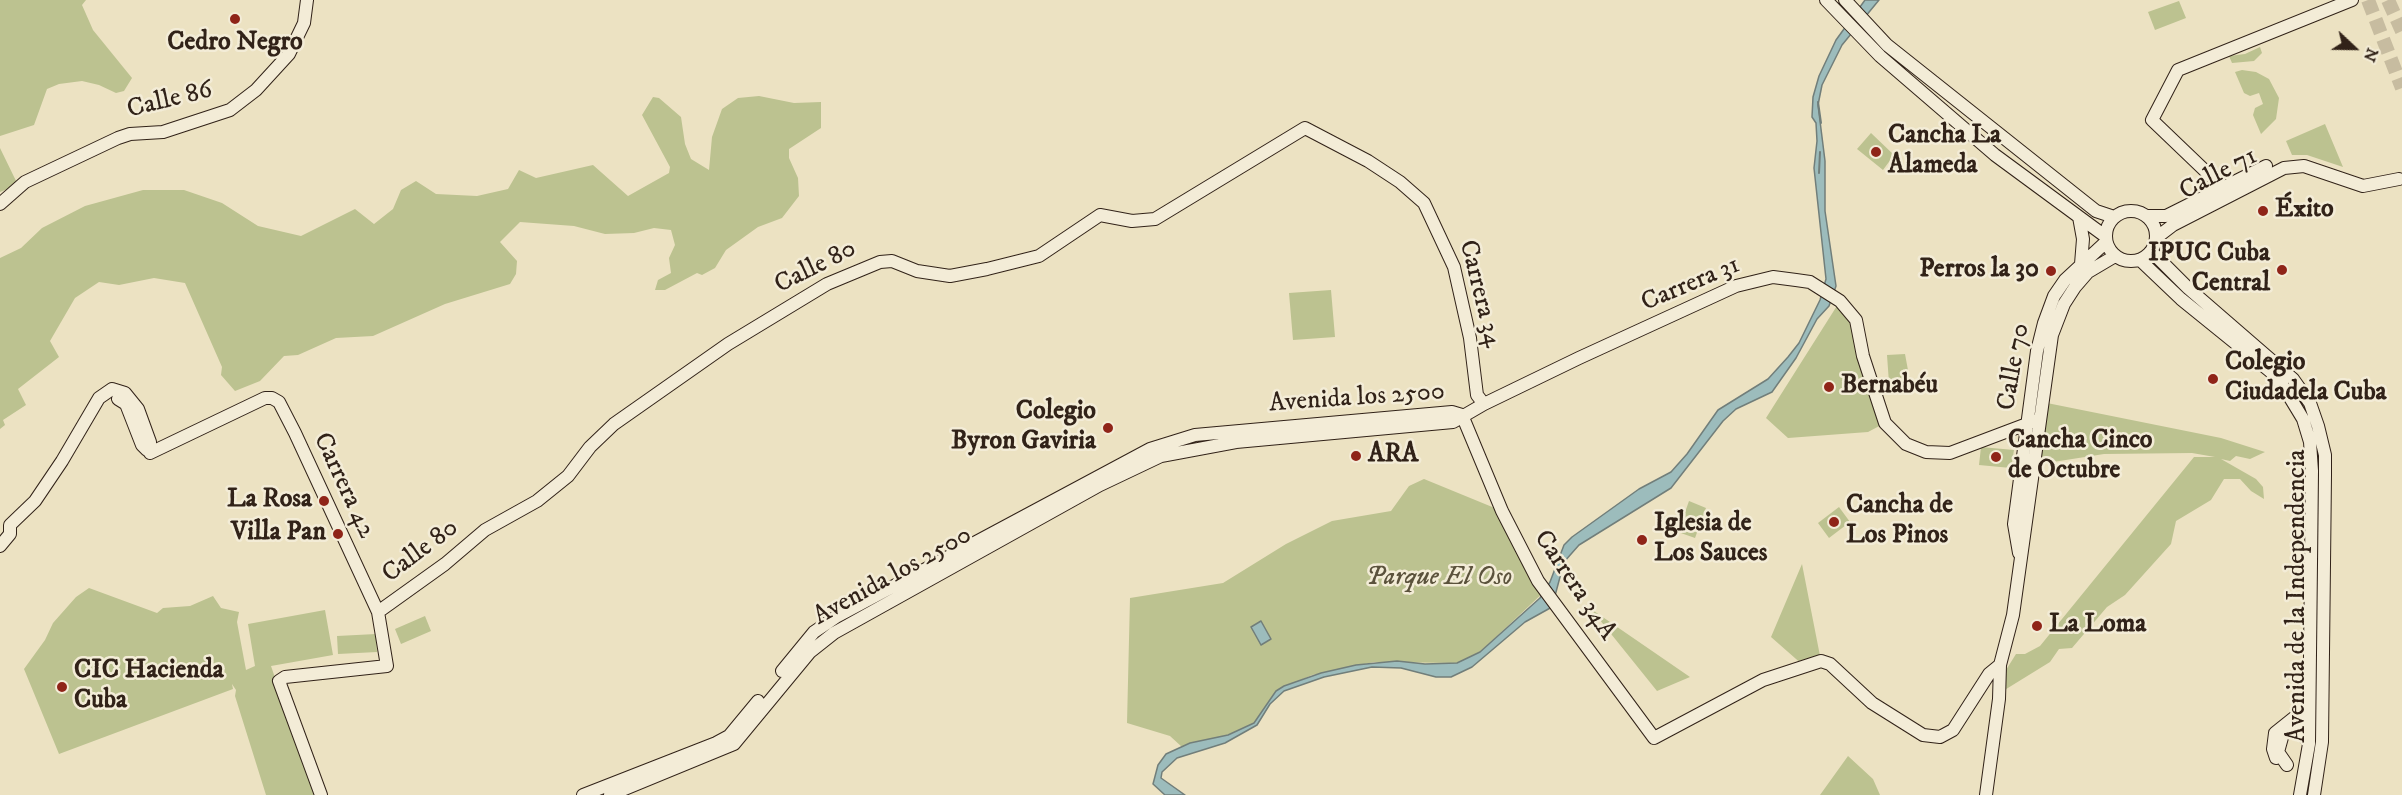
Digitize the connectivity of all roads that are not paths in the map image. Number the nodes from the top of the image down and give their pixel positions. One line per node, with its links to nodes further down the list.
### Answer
1 (307, 0): 10 (main road, Calle 86)
2 (1826, 0): 5 (main road)
3 (2352, 0): 9 (main road)
4 (1846, 1): 5 (main road)
5 (1869, 35): 12 (main road); 13 (main road)
6 (1331, 140): 21 (main road, Carrera 34); 29 (main road, Calle 80)
7 (2266, 166): 9 (main road, Calle 71)
8 (2399, 178): 9 (main road, Calle 71)
9 (2224, 191): 11 (main road, Calle 71); 14 (main road, Calle 71)
10 (0, 204)
11 (2148, 216): 13 (main road); 14 (main road)
12 (2079, 217): 15 (main road); 19 (main road)
13 (2114, 217): 15 (main road)
14 (2156, 238): 16 (main road)
15 (2106, 239): 17 (main road); 19 (main road, Calle 70)
16 (2151, 251): 18 (main road); 40 (main road, Avenida de la Independencia)
17 (2115, 256): 18 (main road); 20 (main road, Calle 70)
18 (2140, 260): 31 (main road, Avenida de la Independencia)
19 (2081, 264): 20 (main road, Calle 70)
20 (2038, 385): 23 (main road, Calle 70); 24 (main road, Calle 70)
21 (1484, 404): 22 (main road, Carrera 31); 24 (main road, Carrera 31)
22 (1462, 415): 25 (main road, Carrera 34A); 36 (main road, Avenida los 2500); 37 (main road, Avenida los 2500)
23 (2040, 419): 24 (main road, Carrera 31); 28 (main road, Calle 70)
24 (2027, 424): 28 (main road, Calle 70)
25 (1495, 495): 26 (main road); 30 (main road, Carrera 34A)
26 (1484, 503)
27 (0, 546): 29 (main road, Carrera 42)
28 (2020, 556): 30 (main road, Calle 70)
29 (378, 612): 35 (main road, Carrera 42)
30 (2000, 665): 38 (main road, Calle 70)
31 (2310, 695): 32 (main road, Avenida de la Independencia); 33 (main road)
32 (2308, 744): 34 (main road); 39 (main road, Avenida de la Independencia)
33 (2276, 758)
34 (2287, 765)
35 (321, 795)
36 (583, 795)
37 (610, 795)
38 (1986, 795)
39 (2300, 795)
40 (2314, 795)

